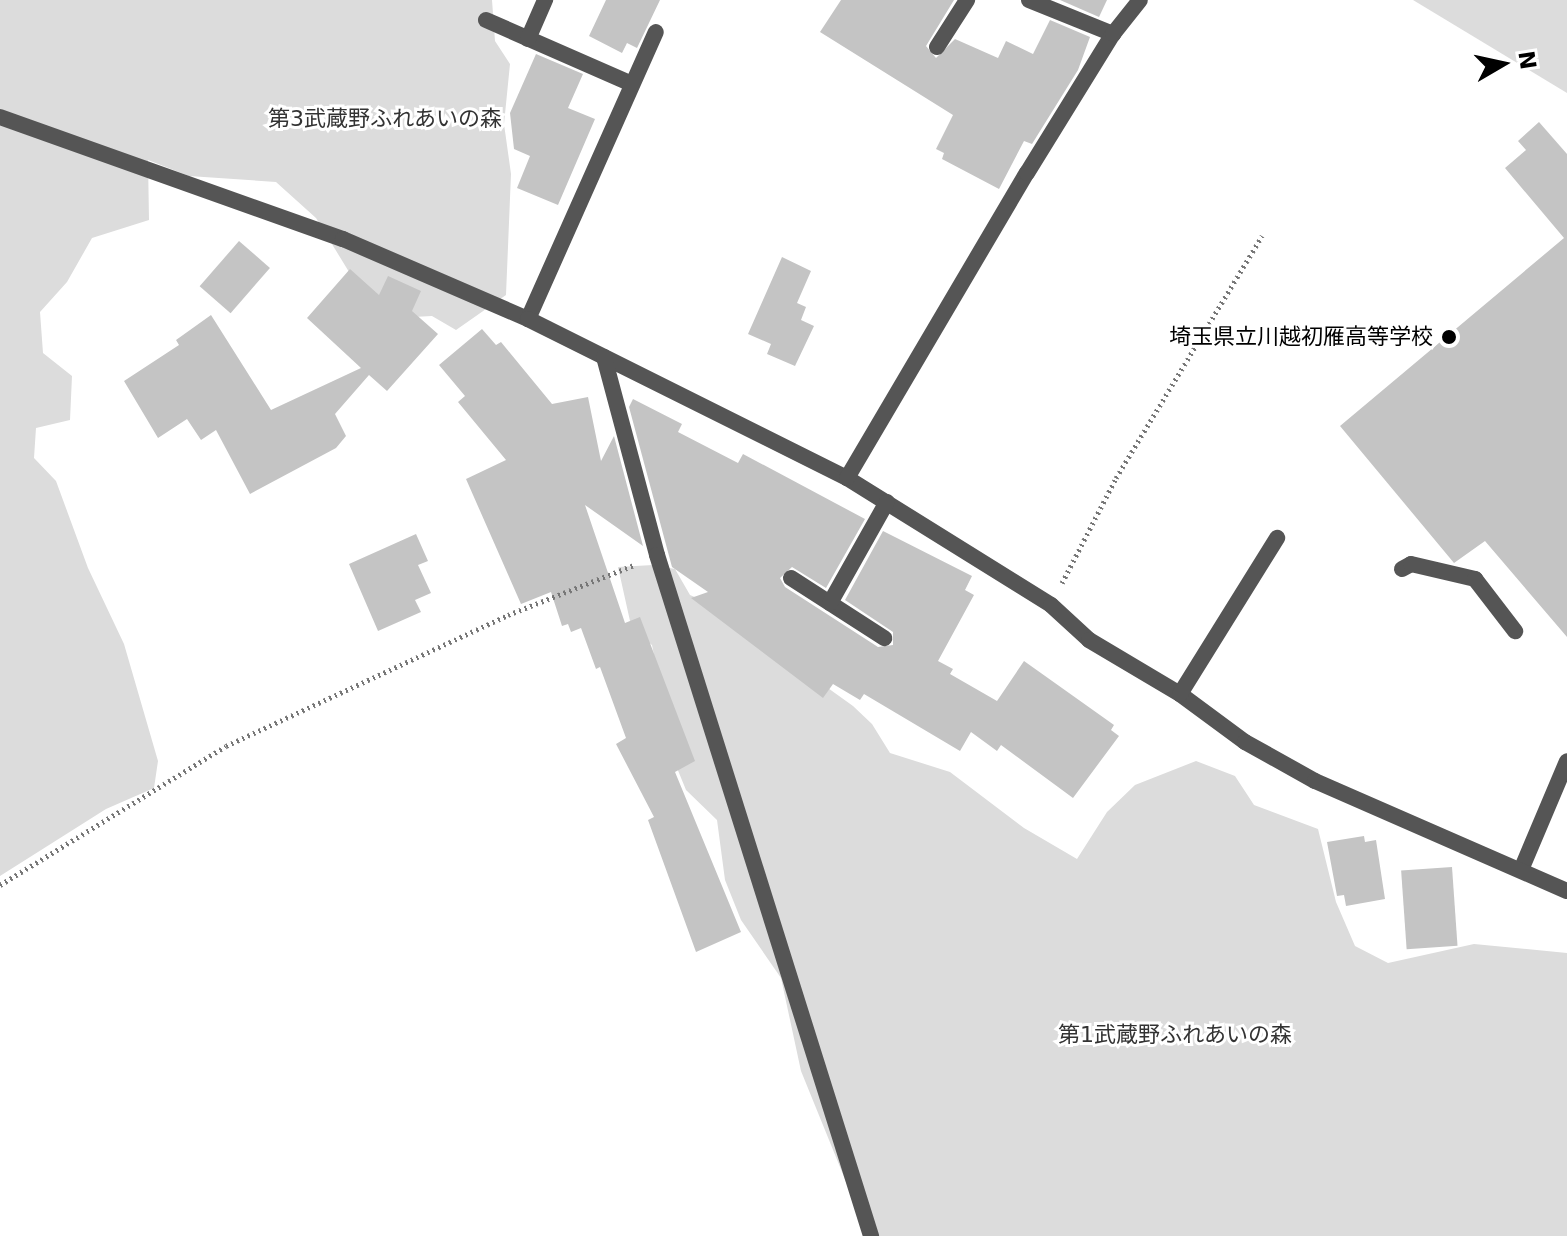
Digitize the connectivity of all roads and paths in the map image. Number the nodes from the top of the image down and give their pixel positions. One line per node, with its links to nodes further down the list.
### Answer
1 (545, 0): 8 (street)
2 (967, 0): 9 (street)
3 (1029, 0): 7 (street)
4 (1140, 0): 7 (street)
5 (486, 20): 8 (street)
6 (656, 32): 10 (street)
7 (1113, 34): 15 (street)
8 (528, 39): 10 (street)
9 (937, 47)
10 (632, 84): 13 (street)
11 (0, 117): 13 (street)
12 (1262, 236): 22 (path)
13 (528, 319): 14 (street)
14 (604, 357): 15 (street); 18 (street)
15 (847, 478): 16 (street)
16 (887, 502): 21 (street); 22 (street)
17 (1277, 538): 25 (street)
18 (657, 555): 28 (path); 30 (street)
19 (1402, 569): 23 (street)
20 (791, 578): 21 (street)
21 (830, 603): 24 (street)
22 (1051, 605): 25 (street)
23 (1515, 631)
24 (884, 638)
25 (1180, 694): 27 (street)
26 (1567, 761): 27 (street)
27 (1521, 870): 29 (street)
28 (0, 885)
29 (1567, 891)
30 (871, 1236)

